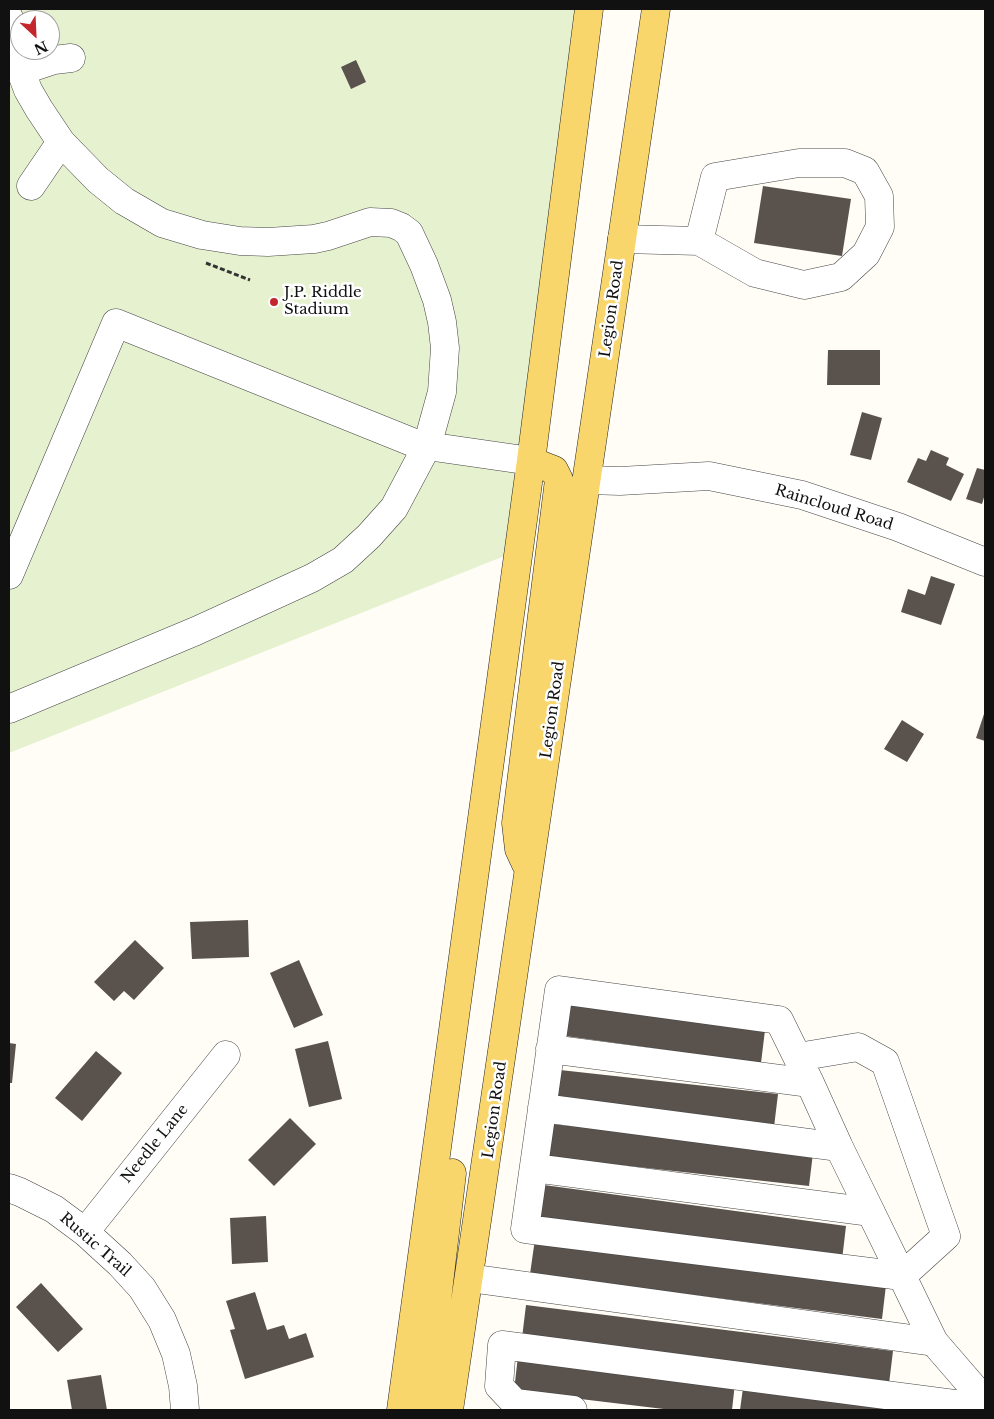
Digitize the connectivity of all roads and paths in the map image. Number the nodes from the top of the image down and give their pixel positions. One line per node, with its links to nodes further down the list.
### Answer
1 (589, 9): 13 (main road)
2 (656, 9): 8 (main road, Legion Road)
3 (9, 18): 5 (street)
4 (71, 58): 5 (street)
5 (21, 71): 6 (street)
6 (61, 142): 7 (street); 12 (street)
7 (31, 186)
8 (622, 240): 9 (street); 14 (main road, Legion Road)
9 (699, 241): 9 (street)
10 (206, 263): 11 (path)
11 (250, 280)
12 (427, 446): 13 (street); 16 (street); 17 (street)
13 (531, 461): 18 (main road); 23 (main road)
14 (587, 480): 15 (street, Raincloud Road); 18 (main road, Legion Road)
15 (985, 562)
16 (9, 575)
17 (9, 709)
18 (530, 872): 31 (main road, Legion Road)
19 (550, 1049): 21 (street); 22 (street); 24 (street)
20 (226, 1055): 29 (street, Needle Lane)
21 (798, 1057): 22 (street); 30 (street)
22 (810, 1083): 25 (street)
23 (445, 1091): 36 (main road); 37 (main road)
24 (542, 1108): 25 (street); 26 (street)
25 (839, 1147): 28 (street)
26 (534, 1168): 28 (street); 30 (street)
27 (9, 1188): 29 (street, Rustic Trail)
28 (871, 1212): 30 (street)
29 (85, 1232): 35 (street, Rustic Trail)
30 (902, 1276): 32 (street)
31 (469, 1278): 32 (street); 38 (main road, Legion Road)
32 (934, 1342): 33 (street)
33 (985, 1401)
34 (985, 1408): 39 (street)
35 (185, 1410)
36 (401, 1410)
37 (424, 1410)
38 (449, 1410)
39 (573, 1410)

